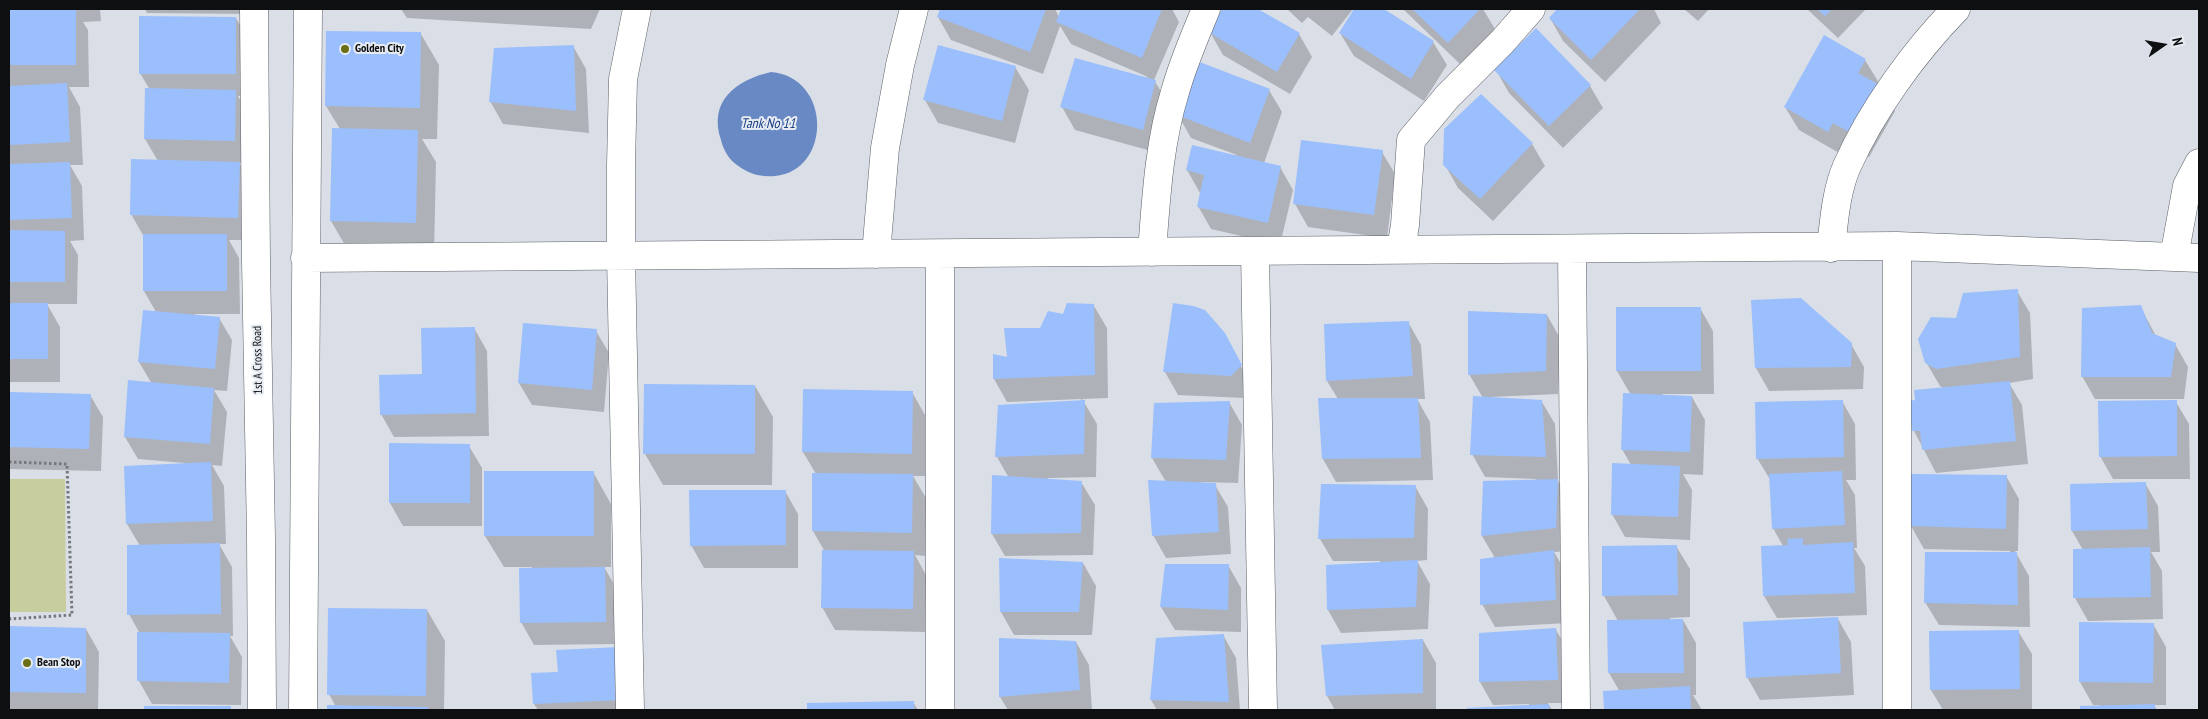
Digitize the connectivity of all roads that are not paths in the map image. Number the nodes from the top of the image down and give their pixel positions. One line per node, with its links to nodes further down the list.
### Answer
1 (254, 9): 21 (street, 1st A Cross Road)
2 (308, 9): 18 (street)
3 (637, 9): 17 (street)
4 (914, 9): 15 (street)
5 (1206, 9): 13 (street)
6 (1531, 9): 11 (street)
7 (1956, 9): 10 (street)
8 (2199, 163): 19 (street)
9 (1897, 246): 10 (street); 19 (street); 28 (street)
10 (1831, 248): 12 (street)
11 (1401, 249): 12 (street); 14 (street)
12 (1572, 250): 27 (street)
13 (1152, 252): 14 (street); 16 (street)
14 (1255, 252): 26 (street)
15 (876, 254): 16 (street); 17 (street)
16 (940, 254): 25 (street)
17 (621, 256): 18 (street); 24 (street)
18 (305, 258): 20 (street)
19 (2187, 258)
20 (304, 485): 21 (street); 23 (street)
21 (260, 486): 22 (street, 1st A Cross Road)
22 (262, 710)
23 (303, 710)
24 (630, 710)
25 (940, 710)
26 (1263, 710)
27 (1576, 710)
28 (1897, 710)

